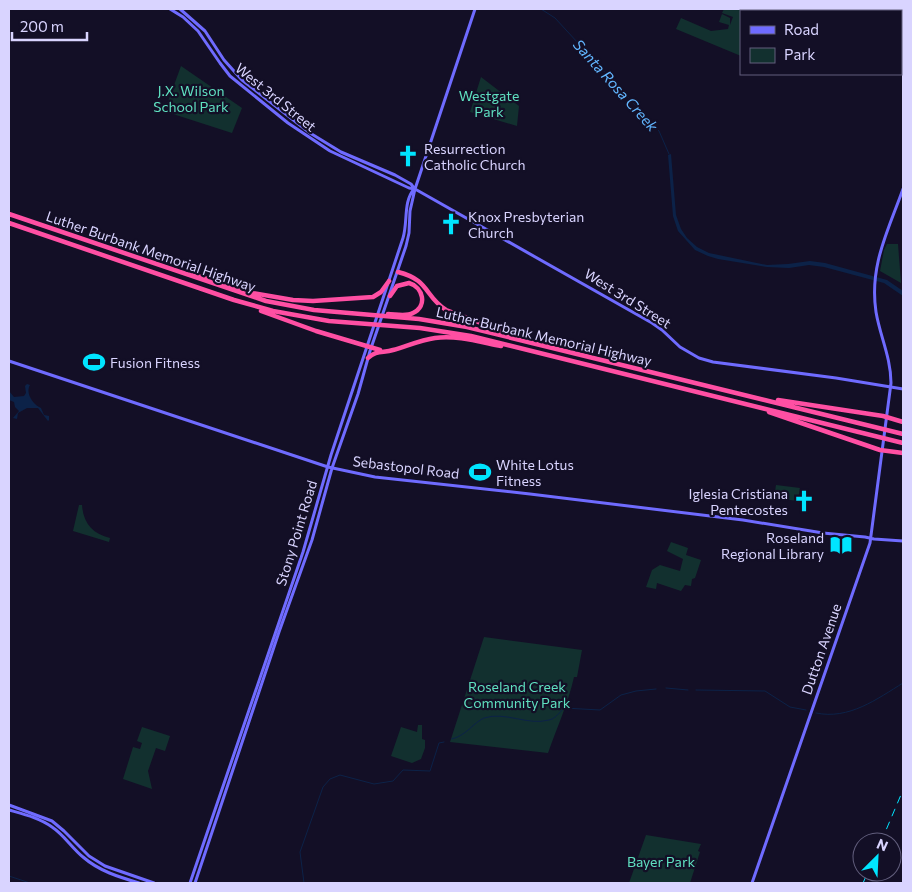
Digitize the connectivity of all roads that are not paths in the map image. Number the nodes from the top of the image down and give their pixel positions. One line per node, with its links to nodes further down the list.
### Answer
1 (170, 9): 4 (main road, West 3rd Street)
2 (180, 9): 4 (main road, West 3rd Street)
3 (475, 10): 4 (main road, Stony Point Road)
4 (415, 189): 9 (main road, Stony Point Road); 10 (main road, Stony Point Road); 20 (main road, West 3rd Street)
5 (903, 190): 20 (main road, Dutton Avenue)
6 (9, 214): 8 (highway, Luther Burbank Memorial Highway)
7 (9, 223): 12 (highway, Luther Burbank Memorial Highway)
8 (153, 264): 10 (highway); 13 (highway, Luther Burbank Memorial Highway)
9 (398, 272): 11 (main road, Stony Point Road); 14 (highway)
10 (389, 280): 15 (main road, Stony Point Road)
11 (390, 296): 13 (highway); 15 (main road, Stony Point Road)
12 (242, 302): 15 (highway); 17 (highway, Luther Burbank Memorial Highway)
13 (357, 314): 14 (highway, Luther Burbank Memorial Highway)
14 (531, 342): 22 (highway, Luther Burbank Memorial Highway)
15 (369, 346): 16 (highway); 18 (main road, Stony Point Road); 30 (main road, Stony Point Road)
16 (401, 347): 17 (highway); 18 (highway)
17 (536, 352): 23 (highway, Luther Burbank Memorial Highway)
18 (368, 358): 30 (main road, Stony Point Road)
19 (9, 360): 30 (main road, Sebastopol Road)
20 (891, 388): 21 (main road, West 3rd Street); 24 (main road, Dutton Avenue)
21 (903, 389)
22 (752, 397): 24 (highway); 26 (highway, Luther Burbank Memorial Highway)
23 (749, 404): 27 (highway, Luther Burbank Memorial Highway); 28 (highway)
24 (888, 417): 25 (highway); 28 (main road, Dutton Avenue)
25 (903, 422)
26 (903, 434)
27 (903, 443)
28 (883, 450): 29 (highway); 33 (main road, Dutton Avenue)
29 (903, 453)
30 (330, 467): 31 (main road, Stony Point Road); 32 (main road, Stony Point Road); 33 (main road, Sebastopol Road)
31 (318, 499): 32 (main road); 39 (main road, Stony Point Road)
32 (319, 512): 40 (main road, Stony Point Road)
33 (871, 539): 34 (main road, Sebastopol Road); 41 (main road, Dutton Avenue)
34 (903, 542)
35 (9, 805): 38 (main road)
36 (9, 810): 37 (main road)
37 (139, 883)
38 (154, 883)
39 (190, 883)
40 (195, 883)
41 (752, 883)

